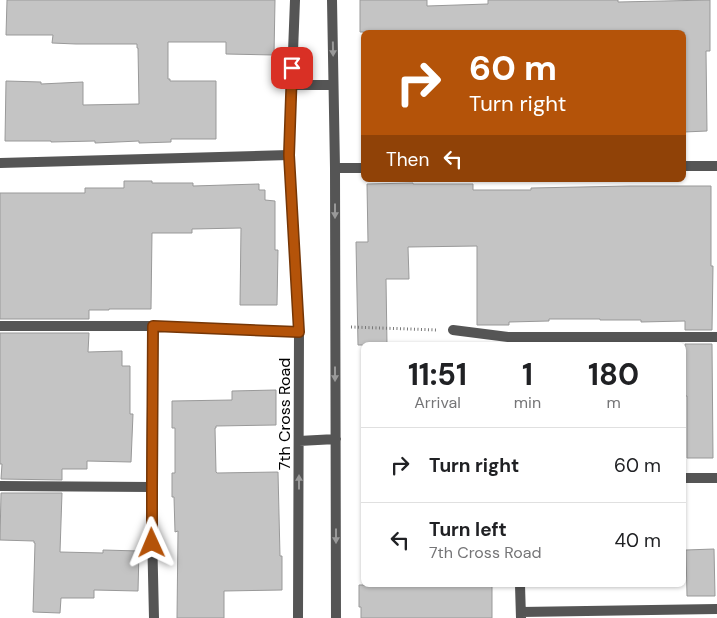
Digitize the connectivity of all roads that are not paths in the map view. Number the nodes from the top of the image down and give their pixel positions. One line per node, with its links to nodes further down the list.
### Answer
1 (295, 0): 3 (street, 7th Cross Road)
2 (332, 0): 4 (street, one-way to 4)
3 (292, 85): 4 (street); 5 (street, 7th Cross Road)
4 (333, 85): 9 (street)
5 (289, 155): 6 (street); 14 (street, 7th Cross Road)
6 (0, 163)
7 (686, 166): 8 (street)
8 (717, 166)
9 (334, 168): 10 (street); 17 (street, one-way to 17)
10 (361, 168)
11 (0, 326): 12 (street)
12 (153, 326): 14 (street); 22 (street)
13 (453, 330): 16 (street)
14 (299, 332): 18 (street, 7th Cross Road)
15 (717, 337): 16 (street)
16 (508, 341)
17 (336, 439): 18 (street); 28 (street, one-way to 28)
18 (299, 441): 27 (street, 7th Cross Road, one-way to 18)
19 (686, 478): 20 (street)
20 (717, 478)
21 (0, 486): 22 (street)
22 (152, 487): 26 (street)
23 (520, 587): 25 (street)
24 (717, 609): 25 (street)
25 (521, 615)
26 (154, 618)
27 (298, 618)
28 (336, 618)

